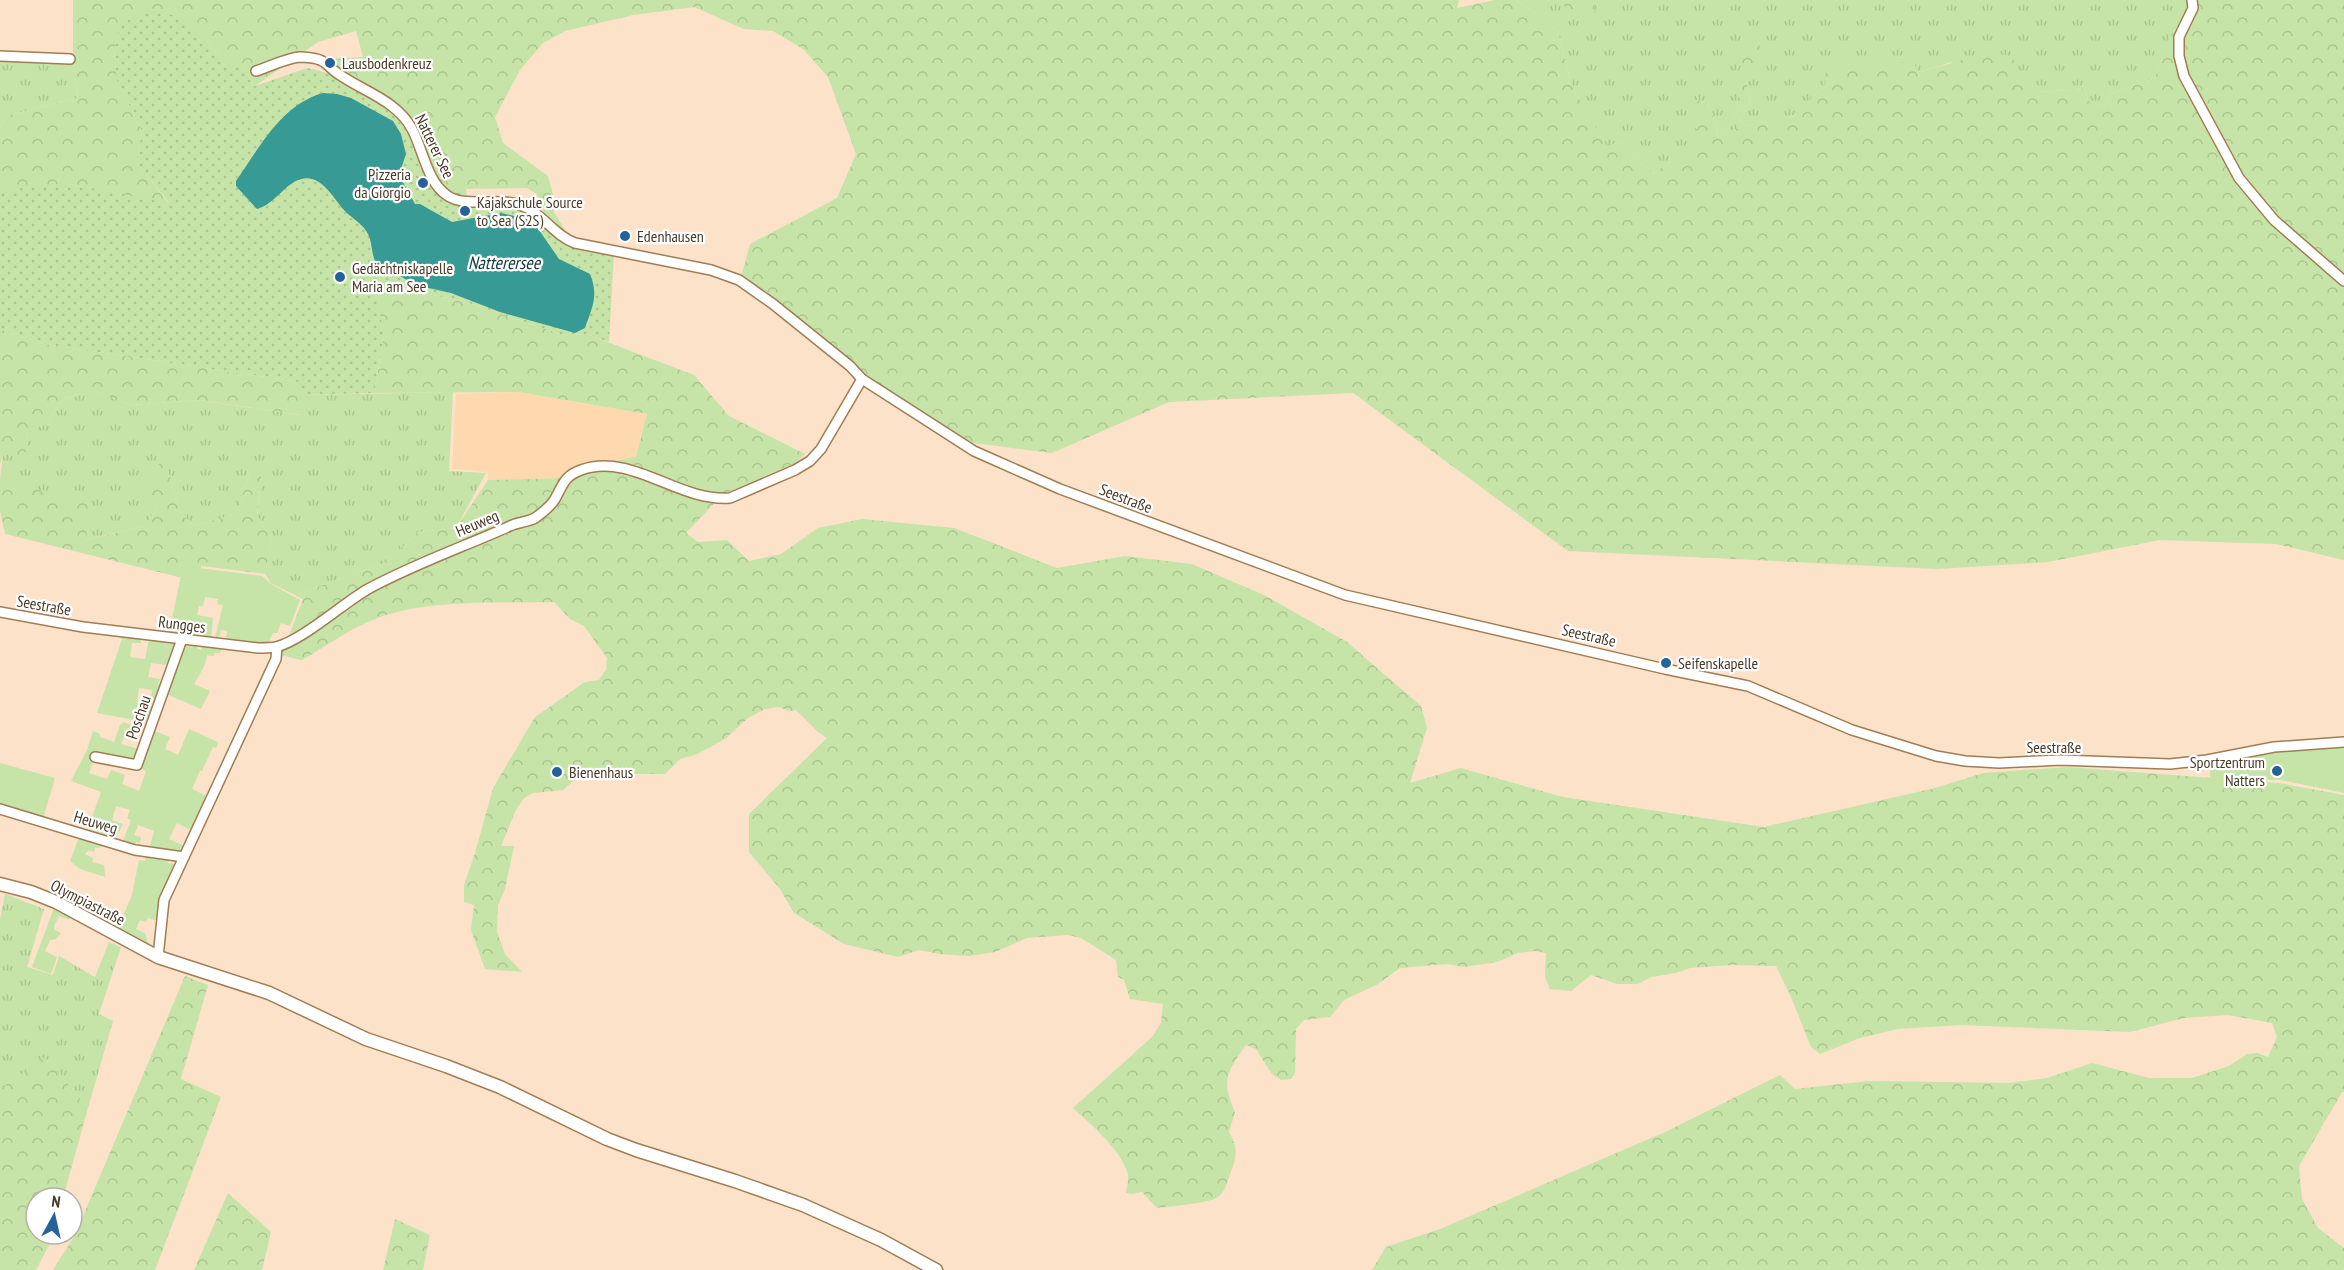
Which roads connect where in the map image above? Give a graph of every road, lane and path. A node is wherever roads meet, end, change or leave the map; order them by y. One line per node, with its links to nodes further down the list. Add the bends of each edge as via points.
1 (2192, 0): 5 (street, via 2193,8 2180,37 2184,76 2239,178 2274,220)
2 (0, 56): 3 (street)
3 (70, 59)
4 (256, 71): 6 (street, Natterer See, via 298,57 321,60 404,116 437,186 448,197 465,202 499,200 518,204 575,243 711,270 739,280 773,303)
5 (2344, 281)
6 (862, 379): 10 (street, Heuweg, via 820,449 795,470 719,499 626,468 583,469 564,480 555,500 534,519 423,561 367,590); 11 (street, Seestraße, via 974,451 1060,489 1344,595 1732,682 1852,730 1936,756 1999,763 2060,760 2170,764 2266,748)
7 (0, 612): 8 (street, Seestraße)
8 (83, 627): 9 (street, Rungges)
9 (182, 639): 10 (street, Rungges); 12 (street, Poschau, via 137,765)
10 (277, 647): 14 (street, via 276,658)
11 (2344, 742)
12 (95, 757)
13 (0, 809): 14 (street, Heuweg, via 135,850)
14 (184, 857): 16 (street, via 164,900)
15 (0, 884): 16 (main road, Olympiastraße, via 56,902)
16 (158, 957): 17 (main road, Olympiastraße, via 285,999 366,1039 483,1080 636,1150 803,1205)
17 (936, 1270)

